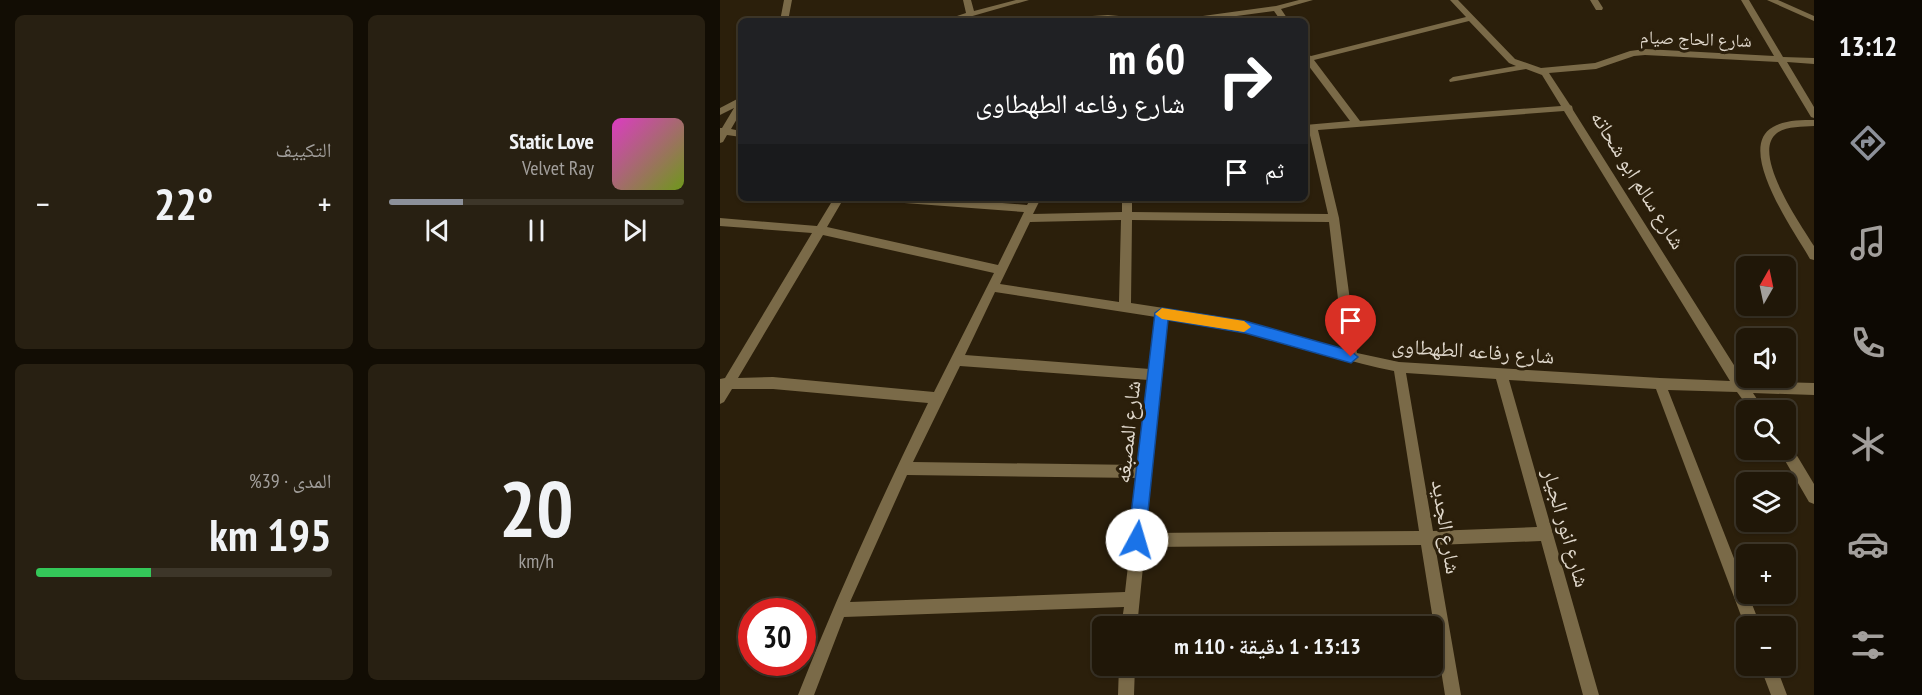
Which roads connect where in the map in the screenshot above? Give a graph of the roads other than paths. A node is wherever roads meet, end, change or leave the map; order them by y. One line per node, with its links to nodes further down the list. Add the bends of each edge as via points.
1 (788, 0): 13 (street)
2 (967, 0): 11 (street)
3 (1025, 0): 11 (street)
4 (1309, 0): 9 (street)
5 (1454, 0): 18 (street)
6 (1594, 0): 10 (street)
7 (1745, 0): 22 (street)
8 (1771, 0): 19 (street)
9 (1276, 8): 12 (street); 17 (street)
10 (1599, 8)
11 (970, 13): 14 (street)
12 (1240, 13): 15 (street); 16 (street)
13 (785, 18)
14 (955, 18)
15 (1203, 18)
16 (1244, 18)
17 (1282, 18)
18 (1471, 18): 20 (street); 24 (street, via 1512,61)
19 (1814, 19)
20 (1308, 56)
21 (1308, 57): 33 (street)
22 (1779, 60): 23 (street, شارع الحاج صيام); 25 (street, شارع الحاج صيام, via 1645,52 1596,66); 31 (street)
23 (1814, 61)
24 (1523, 67): 25 (street); 26 (street)
25 (1542, 71): 29 (street, شارع سالم ابو شحاته)
26 (1454, 80)
27 (738, 103): 30 (street)
28 (738, 107): 35 (street)
29 (1569, 108): 33 (street); 55 (street, شارع سالم ابو شحاته)
30 (720, 112)
31 (1814, 115)
32 (1814, 123): 45 (street, via 1778,127 1764,142 1761,153 1769,176)
33 (1357, 124): 34 (street)
34 (1309, 128): 42 (street)
35 (722, 134): 36 (street)
36 (738, 134)
37 (836, 201): 44 (street)
38 (929, 201): 40 (street)
39 (1126, 201): 41 (street)
40 (1031, 209): 41 (street); 46 (street)
41 (1125, 216): 42 (street); 48 (street)
42 (1334, 218): 50 (street)
43 (720, 222): 44 (street)
44 (820, 230): 46 (street); 56 (street)
45 (1814, 256)
46 (1001, 270): 47 (street)
47 (992, 288): 48 (street, شارع رفاعه الطهطاوى); 51 (street)
48 (1125, 307): 49 (street, شارع رفاعه الطهطاوى)
49 (1162, 313): 50 (street, شارع رفاعه الطهطاوى, via 1245,327); 54 (street, شارع المصبغه)
50 (1351, 357): 52 (street, شارع رفاعه الطهطاوى)
51 (955, 360): 54 (street); 62 (street)
52 (1399, 367): 53 (street, شارع رفاعه الطهطاوى); 68 (street, شارع الجديد)
53 (1501, 373): 57 (street, شارع رفاعه الطهطاوى); 67 (street, شارع انور الجيار)
54 (1155, 375): 65 (street, شارع المصبغه)
55 (1736, 379)
56 (724, 384): 61 (street); 62 (street, via 774,383)
57 (1660, 384): 58 (street, شارع رفاعه الطهطاوى); 73 (street)
58 (1736, 387)
59 (1778, 388): 60 (street, شارع رفاعه الطهطاوى)
60 (1814, 389)
61 (720, 398)
62 (936, 398): 64 (street)
63 (1792, 460): 66 (street)
64 (903, 468): 65 (street); 71 (street)
65 (1144, 472): 69 (street, شارع المصبغه)
66 (1814, 497)
67 (1547, 534): 68 (street); 79 (street, شارع انور الجيار)
68 (1427, 538): 69 (street); 78 (street, شارع الجديد)
69 (1137, 540): 70 (street, شارع المصبغه)
70 (1130, 599): 71 (street); 72 (street, شارع المصبغه)
71 (839, 610): 76 (street)
72 (1129, 616)
73 (1749, 616)
74 (1127, 676): 77 (street)
75 (1772, 676): 80 (street)
76 (806, 695)
77 (1126, 695)
78 (1453, 695)
79 (1591, 695)
80 (1779, 695)

